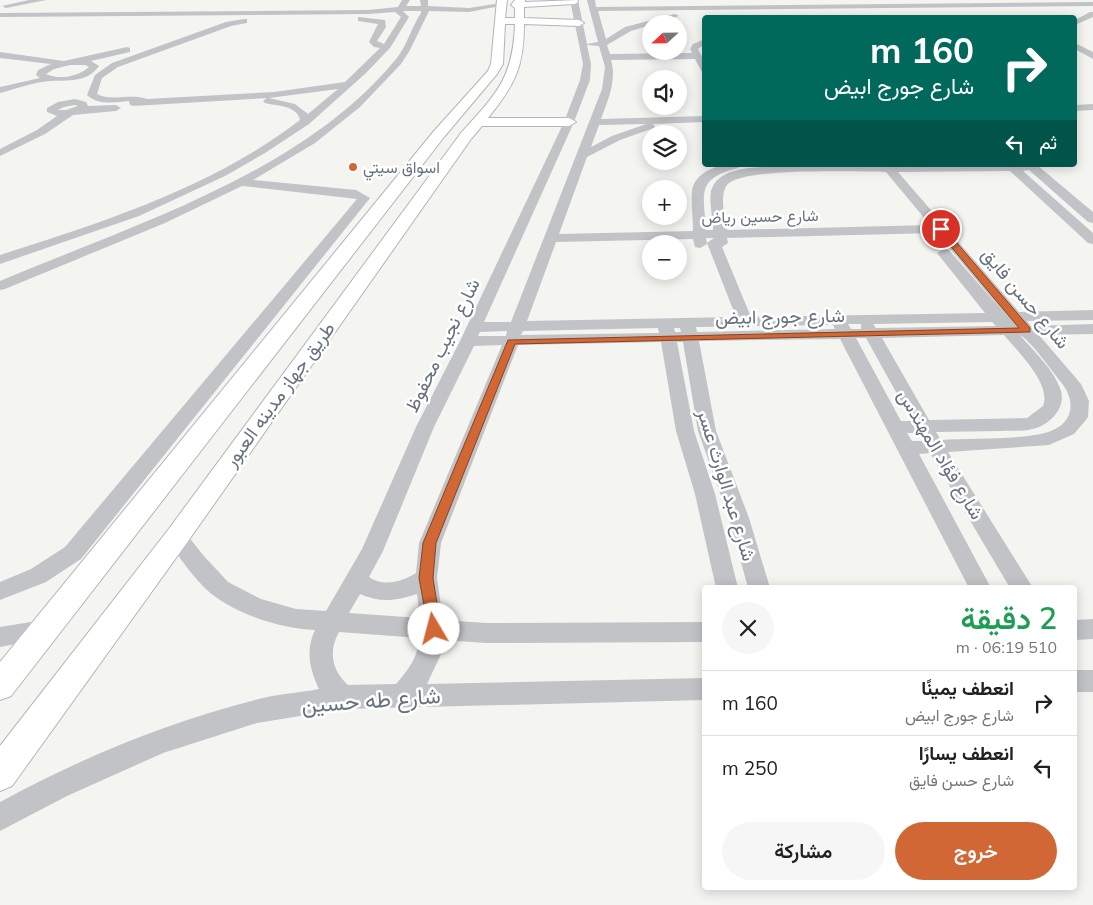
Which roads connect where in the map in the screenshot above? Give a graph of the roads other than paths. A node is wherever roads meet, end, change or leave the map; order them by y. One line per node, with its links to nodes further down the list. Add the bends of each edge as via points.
1 (22, 0): 13 (street)
2 (42, 0): 13 (street)
3 (406, 0): 24 (street)
4 (902, 0): 14 (street)
5 (924, 0): 18 (street)
6 (1075, 0): 11 (street)
7 (574, 1): 21 (main road); 37 (street, شارع نجيب محفوظ)
8 (705, 1): 16 (street); 17 (street)
9 (93, 3): 28 (street)
10 (424, 4): 21 (street, via 463,10); 24 (street); 34 (street, via 425,13)
11 (1084, 4): 12 (street); 20 (street)
12 (1093, 4)
13 (0, 6)
14 (908, 6): 17 (street); 18 (street)
15 (593, 8): 16 (street); 25 (street); 47 (street)
16 (697, 8): 17 (street)
17 (717, 8)
18 (937, 8): 20 (street); 20 (street, via 1005,5); 26 (street); 30 (street)
19 (1093, 9): 20 (street)
20 (1022, 10)
21 (505, 11): 34 (street); 37 (main road); 71 (main road, طريق جهاز مدينه العبور, via 513,73); 72 (main road, طريق جهاز مدينه العبور, via 493,72)
22 (342, 12): 23 (street); 23 (street, via 336,3); 24 (street)
23 (317, 13): 32 (street)
24 (403, 13): 32 (street); 34 (street); 38 (street)
25 (686, 14): 29 (street); 47 (street, via 628,29)
26 (958, 14)
27 (1093, 14): 35 (street)
28 (95, 15): 31 (street); 33 (street)
29 (770, 15): 30 (street, via 850,12)
30 (859, 15)
31 (210, 16): 32 (street); 33 (street); 36 (street)
32 (234, 16): 54 (street)
33 (0, 17)
34 (421, 17): 40 (street)
35 (1077, 22)
36 (200, 23)
37 (579, 23): 43 (street, شارع نجيب محفوظ)
38 (398, 28): 40 (street); 44 (street)
39 (187, 29): 52 (street, via 118,53)
40 (416, 29): 75 (street, via 404,54 385,76)
41 (1077, 38): 46 (street)
42 (702, 43): 50 (street, via 694,49)
43 (583, 44): 47 (street); 70 (street, شارع نجيب محفوظ, via 587,64 585,80)
44 (386, 47): 58 (street); 63 (street, via 373,42 383,24 373,20 235,22 115,65 98,77 92,95 98,99 131,98)
45 (1077, 47): 49 (street)
46 (1093, 47)
47 (604, 50): 50 (street); 64 (street, via 609,78)
48 (0, 55): 53 (street)
49 (1093, 56)
50 (700, 58)
51 (0, 60): 55 (street)
52 (74, 62): 53 (street); 54 (street)
53 (62, 64): 55 (street)
54 (95, 66): 56 (street)
55 (43, 70): 57 (street, via 42,76); 59 (street)
56 (77, 76): 57 (street); 62 (street)
57 (57, 78): 60 (street); 61 (street)
58 (348, 84): 63 (street, via 274,95); 69 (street)
59 (0, 85)
60 (0, 90)
61 (57, 101): 62 (street); 73 (street, via 26,130)
62 (74, 102): 63 (street); 69 (street, via 265,101 296,108 302,112); 76 (street, via 41,132)
63 (146, 102)
64 (606, 111): 66 (street); 66 (street); 68 (street); 77 (street)
65 (702, 112): 66 (street)
66 (637, 114)
67 (702, 119): 68 (street)
68 (671, 120): 77 (street, via 616,138)
69 (305, 122): 74 (street)
70 (569, 122): 71 (main road); 105 (street, شارع نجيب محفوظ)
71 (472, 129): 72 (main road); 108 (main road, طريق جهاز مدينه العبور)
72 (439, 134): 107 (main road, طريق جهاز مدينه العبور)
73 (0, 144)
74 (268, 147): 75 (street); 78 (street)
75 (296, 152): 79 (street)
76 (0, 153)
77 (583, 154): 90 (street)
78 (248, 160): 79 (street); 93 (street, via 189,190 122,218)
79 (276, 164): 84 (street)
80 (731, 167): 89 (street, via 715,172 698,189)
81 (880, 167): 88 (street, شارع حسن فايق); 89 (street, via 762,170 735,174 719,185)
82 (1012, 167): 86 (street)
83 (1033, 167): 85 (street)
84 (244, 182): 94 (street, via 152,224); 120 (street, via 356,194 363,200 73,553 29,582)
85 (1093, 219): 86 (street)
86 (1071, 220): 87 (street)
87 (1090, 234)
88 (937, 235): 89 (street, شارع حسين رياض); 96 (street, شارع حسن فايق); 98 (street, شارع حسن فايق)
89 (711, 240): 90 (street, شارع حسين رياض); 91 (street, شارع حسين رياض); 97 (street)
90 (549, 243): 92 (street); 106 (street)
91 (687, 243)
92 (642, 245)
93 (0, 260)
94 (0, 286)
95 (1093, 315): 98 (street, شارع جورج ابيض)
96 (997, 317): 98 (street, شارع حسن فايق); 100 (street, شارع جورج ابيض)
97 (745, 322): 99 (street, شارع جورج ابيض); 102 (street, شارع جورج ابيض)
98 (1012, 324): 100 (street, شارع جورج ابيض); 103 (street, شارع حسن فايق); 109 (street, شارع حسن فايق, via 1053,388 1054,403 1046,415 1030,424)
99 (842, 327): 100 (street, شارع جورج ابيض); 102 (street, شارع جورج ابيض); 110 (street, شارع فؤاد المهندس)
100 (868, 327): 109 (street, شارع فؤاد المهندس)
101 (1093, 329): 103 (street)
102 (688, 330): 104 (street, شارع جورج ابيض); 117 (street, شارع عبد الوارث عسر, via 707,431 739,518)
103 (1026, 330): 111 (street, شارع حسن فايق, via 1072,384 1080,401 1079,417 1068,430 1049,439)
104 (667, 331): 106 (street, شارع جورج ابيض); 116 (street, شارع عبد الوارث عسر, via 685,431 705,494)
105 (471, 334): 106 (street, شارع جورج ابيض); 115 (street, شارع نجيب محفوظ)
106 (514, 334): 114 (street, via 430,543)
107 (256, 363): 108 (main road); 124 (main road, طريق جهاز مدينه العبور)
108 (299, 368): 113 (main road, طريق جهاز مدينه العبور)
109 (924, 426): 110 (street, شارع حسن فايق); 111 (street, شارع فؤاد المهندس)
110 (894, 427): 112 (street, شارع فؤاد المهندس)
111 (935, 446): 112 (street, شارع حسن فايق); 119 (street, شارع فؤاد المهندس)
112 (906, 448): 118 (street, شارع فؤاد المهندس)
113 (177, 537): 121 (street, via 220,588 254,607 296,619); 132 (main road, طريق جهاز مدينه العبور)
114 (426, 578): 115 (street, via 409,589 389,592 370,589); 122 (street)
115 (356, 580): 121 (street, شارع نجيب محفوظ)
116 (726, 585)
117 (758, 585)
118 (978, 585)
119 (1020, 585)
120 (0, 591)
121 (331, 622): 122 (street); 131 (street, شارع نجيب محفوظ, via 320,654 322,671 330,685)
122 (434, 629): 126 (street, via 486,633); 130 (street, via 430,652 420,674)
123 (1093, 629): 125 (street)
124 (43, 630): 127 (street); 128 (main road, طريق جهاز مدينه العبور)
125 (1077, 630)
126 (702, 632)
127 (0, 637)
128 (0, 686)
129 (702, 689): 130 (street, شارع طه حسين)
130 (403, 695): 131 (street, شارع طه حسين)
131 (343, 697): 133 (street, شارع طه حسين, via 257,711 160,741 57,786)
132 (0, 774)
133 (0, 817)

